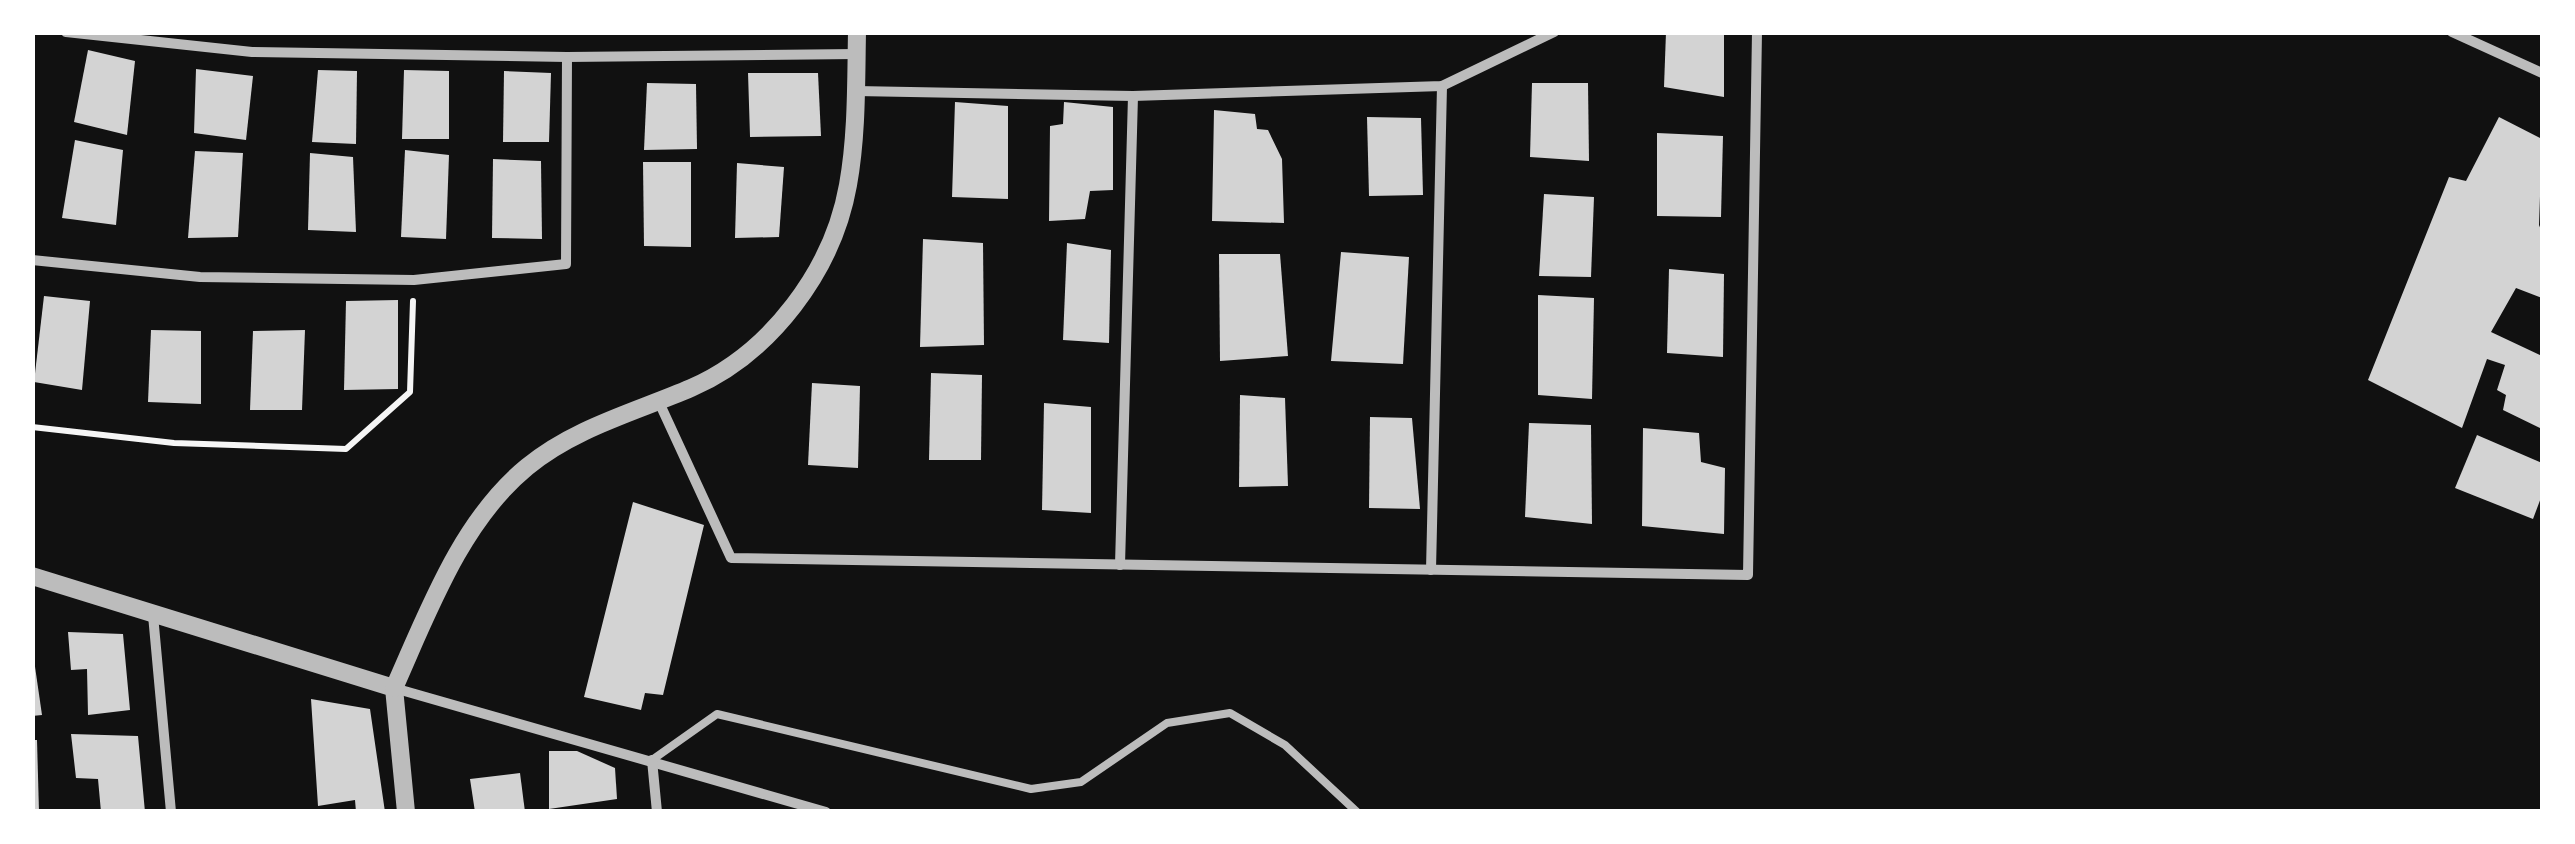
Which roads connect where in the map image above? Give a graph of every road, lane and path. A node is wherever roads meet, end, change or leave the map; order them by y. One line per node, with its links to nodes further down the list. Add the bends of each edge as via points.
1 (66, 32): 7 (street, via 252,52)
2 (857, 32): 6 (street)
3 (1554, 32): 9 (street)
4 (1757, 32): 17 (street, via 1748,575)
5 (2452, 32): 8 (street)
6 (856, 54): 7 (street); 10 (street)
7 (567, 58): 13 (street, via 566,264)
8 (2542, 73)
9 (1442, 86): 11 (street); 17 (street)
10 (856, 91): 11 (street); 14 (street, via 848,186 836,229 802,293 752,350)
11 (1133, 96): 16 (street)
12 (32, 260): 13 (street, via 200,276)
13 (414, 280): 15 (path, via 410,392 346,449 174,443)
14 (658, 400): 16 (street, via 731,558); 20 (street, via 555,447 498,494 453,566)
15 (32, 426)
16 (1120, 565): 17 (street)
17 (1432, 570)
18 (32, 576): 19 (street)
19 (153, 615): 20 (street); 22 (street)
20 (394, 688): 21 (street); 23 (street)
21 (652, 760): 24 (street); 25 (street); 26 (lane, via 717,714 1031,789 1081,782 1167,723 1230,713 1285,746)
22 (171, 812)
23 (406, 812)
24 (656, 812)
25 (826, 812)
26 (1357, 812)

